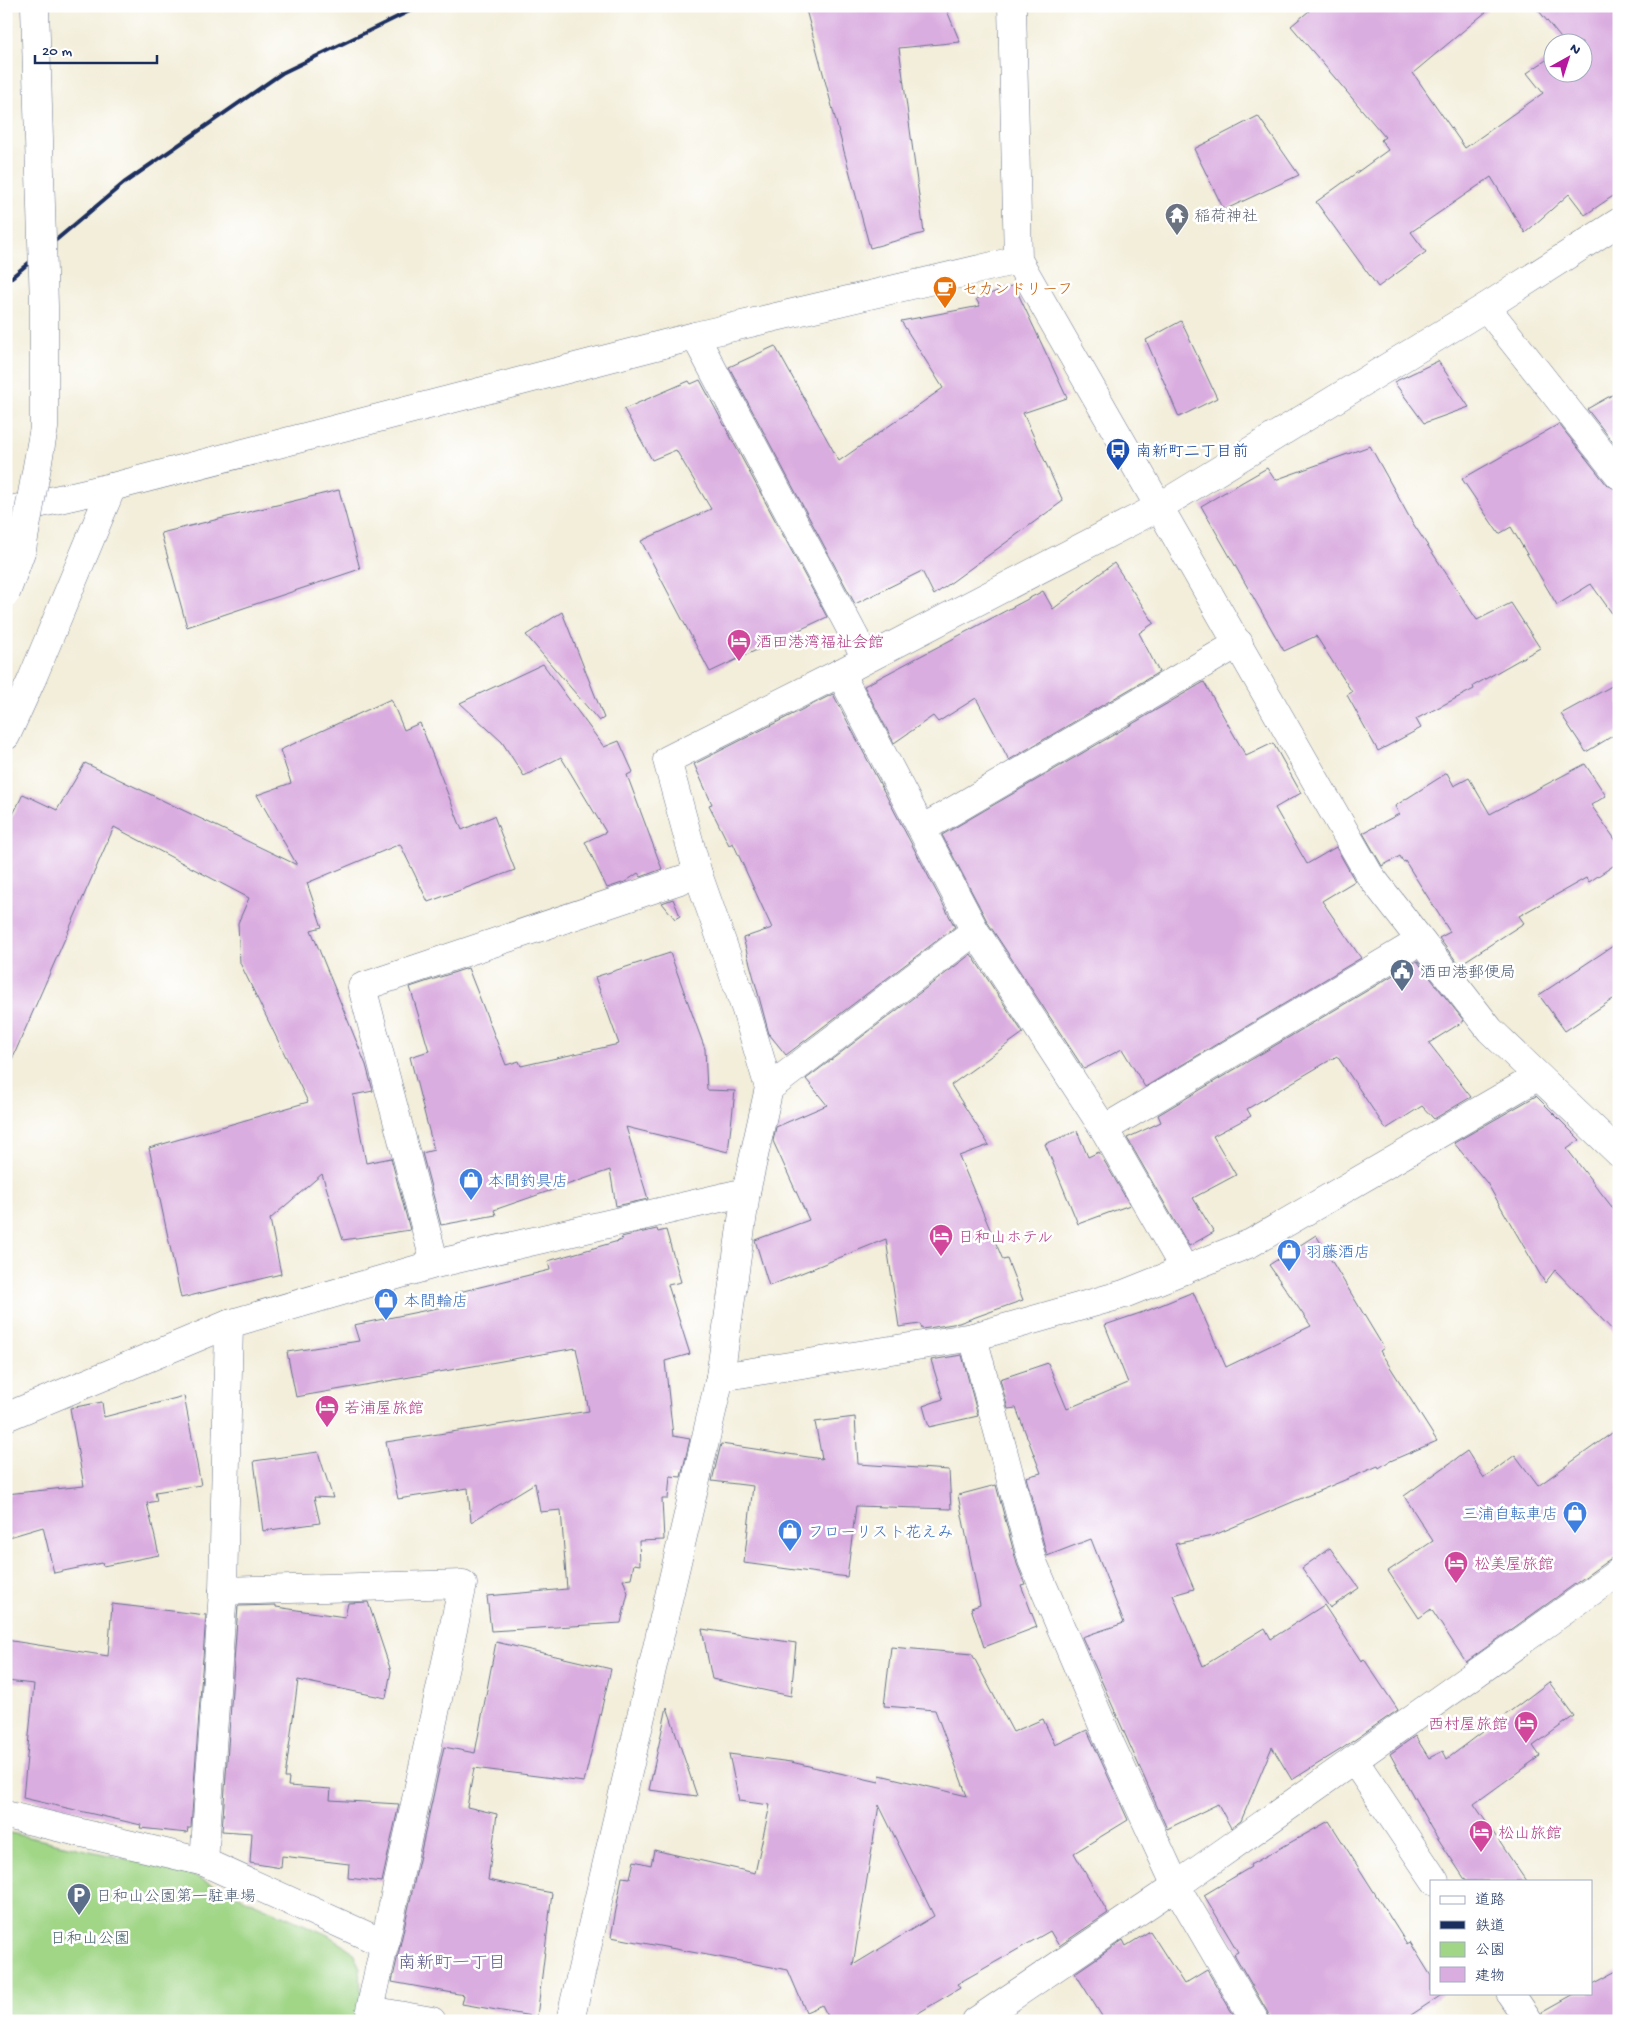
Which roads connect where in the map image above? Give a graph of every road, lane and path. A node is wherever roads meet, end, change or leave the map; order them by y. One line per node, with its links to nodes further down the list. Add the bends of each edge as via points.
1 (35, 6): 11 (street, bridge, via 44,306 44,428 22,549)
2 (1012, 6): 4 (street)
3 (1619, 222): 5 (street)
4 (1018, 260): 6 (street); 9 (street)
5 (1486, 307): 7 (street); 9 (street)
6 (694, 336): 8 (street); 13 (street)
7 (1619, 475)
8 (112, 486): 10 (street, via 11,510); 15 (street)
9 (1159, 507): 12 (street); 13 (street)
10 (6, 515)
11 (6, 593)
12 (1239, 643): 16 (street); 19 (street, via 1369,874)
13 (866, 658): 14 (street)
14 (840, 673): 16 (street); 17 (street, via 668,760)
15 (6, 736)
16 (922, 828): 18 (street)
17 (698, 874): 21 (street, via 746,1010); 25 (street, via 362,987)
18 (975, 932): 21 (street); 22 (street)
19 (1420, 941): 20 (street, via 1490,1030); 22 (street)
20 (1538, 1077): 23 (street); 26 (street, via 1250,1243)
21 (769, 1088): 24 (street)
22 (1104, 1129): 26 (street)
23 (1619, 1153)
24 (746, 1192): 25 (street); 29 (street)
25 (435, 1264): 27 (street)
26 (1185, 1270): 28 (street, via 1124,1294)
27 (229, 1324): 30 (street); 32 (street)
28 (973, 1337): 29 (street); 37 (street, via 1032,1560)
29 (720, 1377): 43 (street)
30 (6, 1417)
31 (1619, 1572): 33 (street)
32 (223, 1591): 35 (street); 38 (street, via 463,1584)
33 (1354, 1760): 36 (street); 37 (street)
34 (6, 1814): 35 (street)
35 (204, 1862): 38 (street)
36 (1434, 1880)
37 (1176, 1886): 44 (street); 45 (street)
38 (385, 1944): 42 (street, via 370,2010)
39 (1511, 1994): 46 (street)
40 (6, 2017): 41 (path)
41 (13, 2021)
42 (432, 2021)
43 (570, 2021)
44 (976, 2021)
45 (1255, 2021)
46 (1529, 2021)

